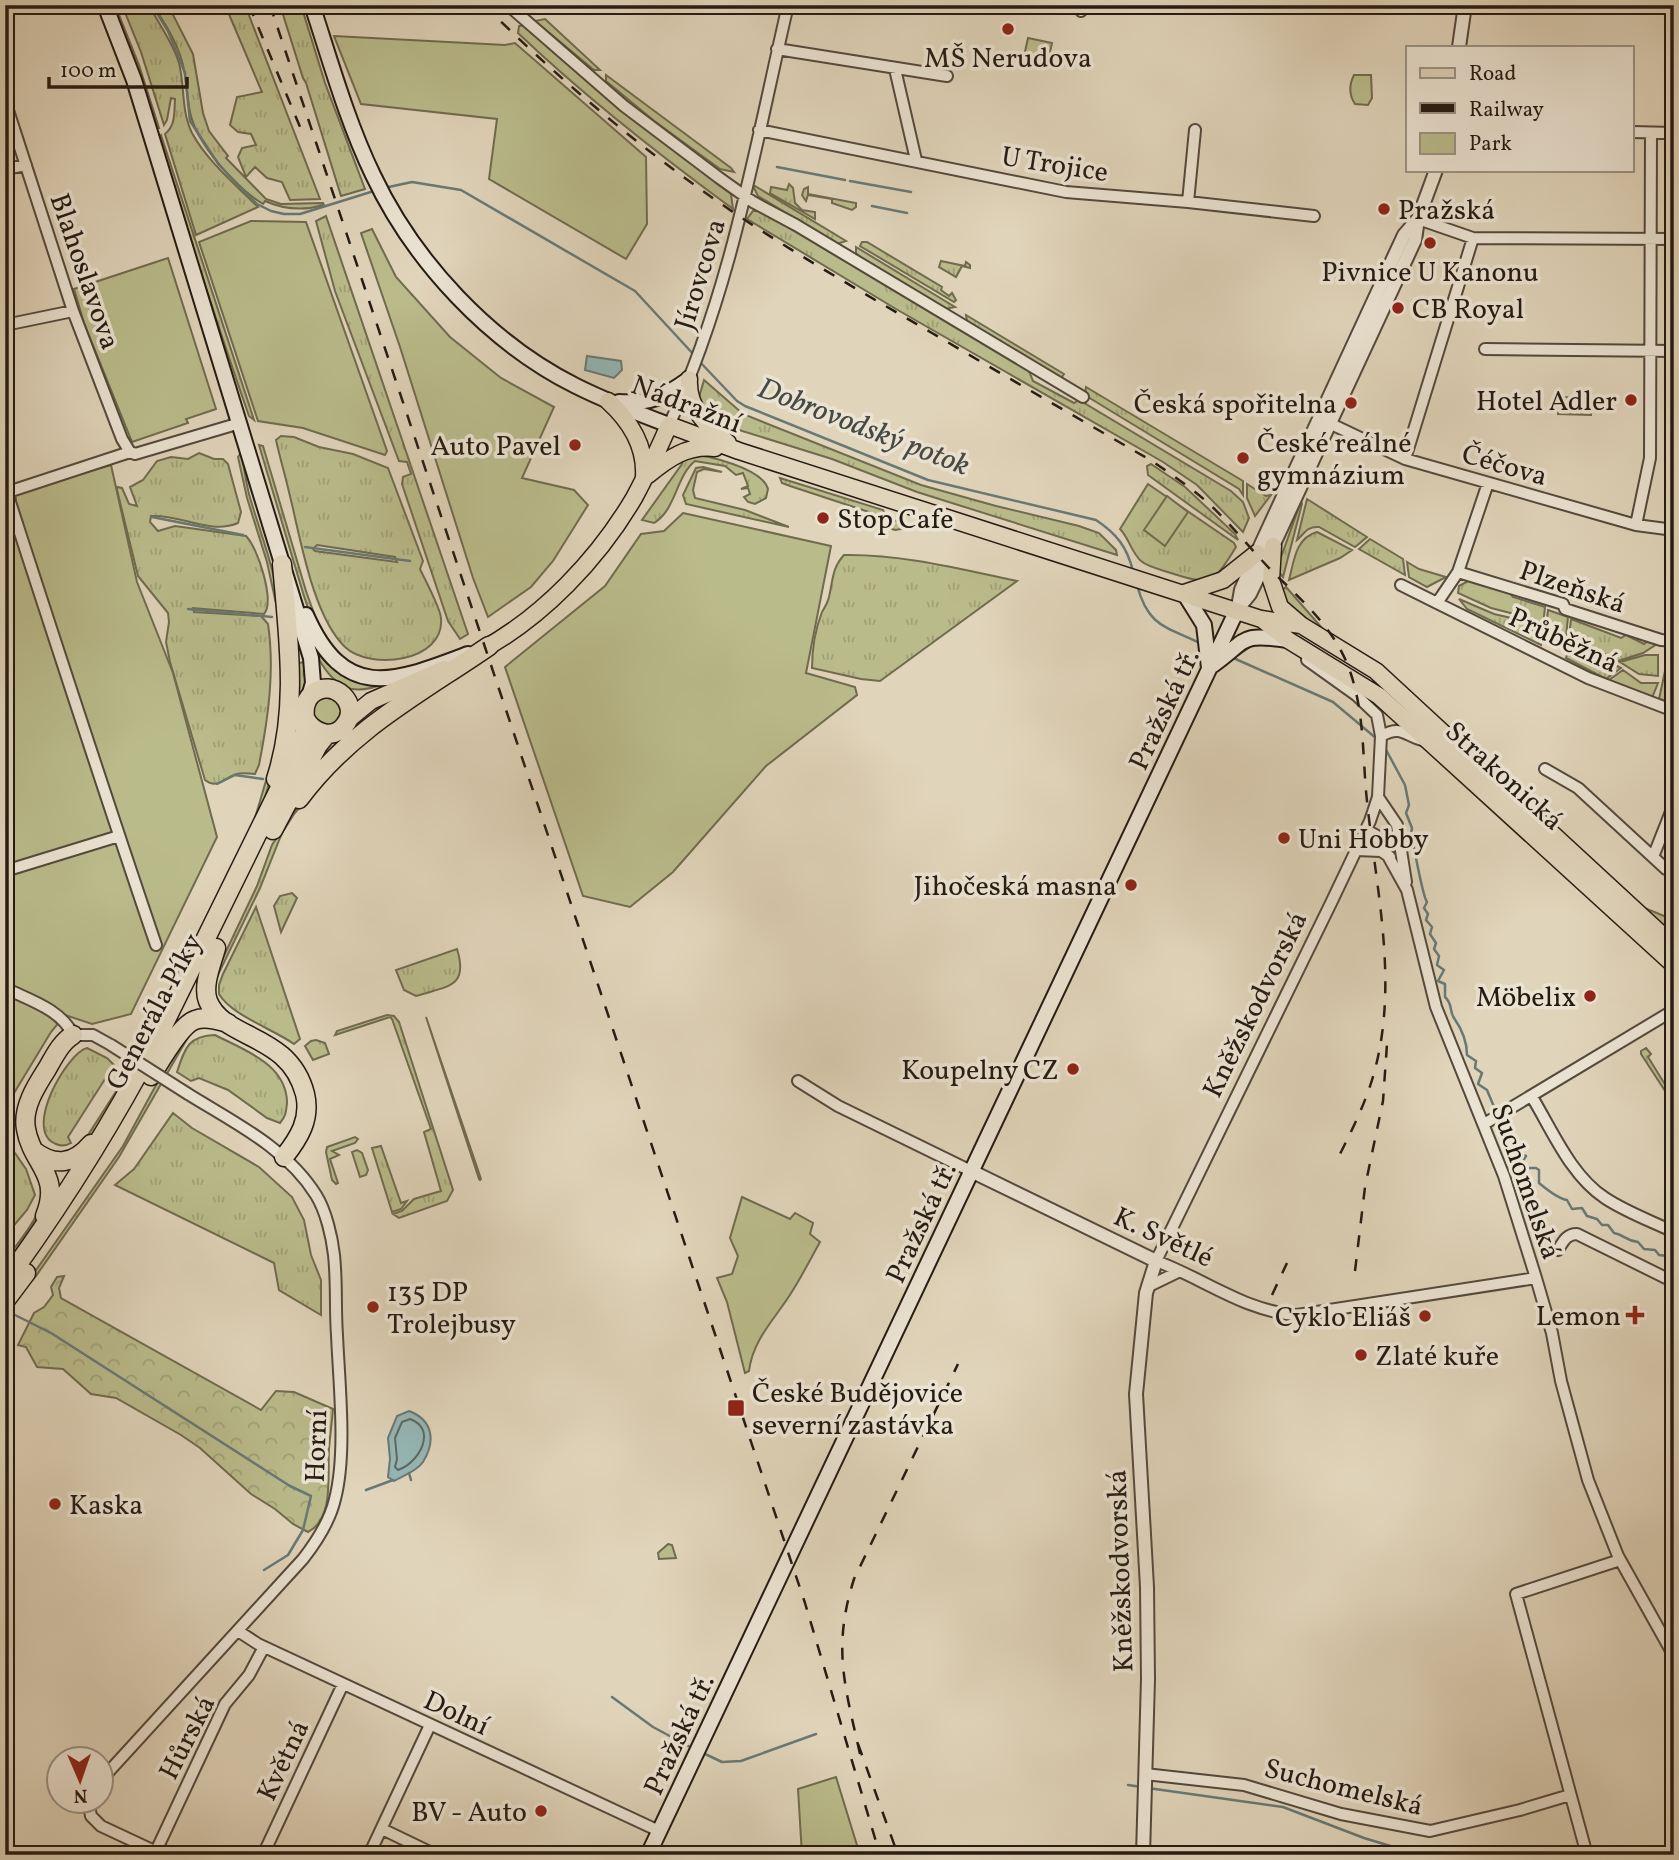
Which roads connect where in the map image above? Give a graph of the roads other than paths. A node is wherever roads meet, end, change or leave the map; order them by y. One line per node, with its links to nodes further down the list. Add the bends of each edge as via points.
1 (105, 5): 35 (main road, via 134,80)
2 (312, 5): 34 (main road, Nádražní, via 349,118 374,177 410,238 448,288 474,313 528,356)
3 (508, 5): 20 (street, via 624,106)
4 (788, 5): 7 (street, Jírovcova)
5 (1465, 5): 6 (street)
6 (1459, 46)
7 (777, 49): 8 (street); 11 (street, Jírovcova)
8 (895, 69): 9 (street); 16 (street)
9 (947, 76)
10 (5, 101): 17 (street, Blahoslavova)
11 (759, 130): 16 (street); 20 (street, Jírovcova)
12 (1195, 130): 21 (street)
13 (1634, 132): 14 (street)
14 (1651, 133): 15 (street); 25 (street)
15 (1674, 133)
16 (916, 160): 21 (street, U Trojice, via 1066,192)
17 (26, 165): 18 (street); 27 (street, Blahoslavova)
18 (5, 169)
19 (1435, 172): 23 (street, Pražská tř.)
20 (745, 195): 32 (street, Jírovcova, via 726,271); 33 (street)
21 (1188, 201): 22 (street, U Trojice)
22 (1314, 216)
23 (1418, 219): 24 (street); 36 (street, Pražská tř., via 1415,240); 47 (street, Pražská tř., via 1404,235)
24 (1473, 238): 25 (street); 40 (street)
25 (1651, 239): 26 (street); 30 (street)
26 (1674, 239)
27 (73, 311): 28 (street); 39 (street, Blahoslavova)
28 (5, 325)
29 (1485, 349): 30 (street)
30 (1651, 350): 31 (street); 44 (street, via 1650,457)
31 (1674, 351)
32 (689, 379): 34 (main road, via 652,401); 37 (street, Jírovcova); 38 (main road, via 698,414)
33 (1083, 397)
34 (608, 401): 37 (main road, Nádražní); 41 (main road, via 637,437)
35 (240, 423): 39 (street); 48 (main road)
36 (1329, 423): 40 (street, Čéčova); 46 (street, Pražská tř.)
37 (669, 425): 38 (main road, Nádražní); 41 (main road)
38 (739, 451): 41 (main road, via 687,449); 51 (main road, Nádražní)
39 (130, 452): 43 (street)
40 (1405, 459): 42 (street, Čéčova)
41 (644, 479): 58 (main road, via 600,547 547,603)
42 (1488, 483): 44 (street, Čéčova); 49 (street)
43 (7, 493): 75 (street)
44 (1636, 525): 45 (street, Čéčova)
45 (1674, 530)
46 (1273, 546): 53 (street, Pražská tř.); 55 (main road, via 1272,590 1280,607)
47 (1257, 554): 51 (main road, via 1223,580); 53 (street, Pražská tř.)
48 (282, 564): 58 (main road, via 314,635 336,663 358,676 380,679 409,674); 60 (main road); 76 (highway, via 291,662 289,718)
49 (1458, 572): 52 (street); 57 (street, Plzeňská, via 1661,640)
50 (1401, 585): 52 (street, Průběžná)
51 (1184, 593): 53 (main road, Nádražní); 61 (main road, via 1204,625)
52 (1437, 603): 65 (street, Průběžná, via 1588,678)
53 (1237, 610): 54 (main road); 59 (main road, Pražská tř.)
54 (1261, 619): 55 (main road); 56 (main road, Strakonická)
55 (1301, 625): 84 (main road, Strakonická, via 1376,671)
56 (1288, 640): 59 (main road, via 1256,636); 69 (street, Kněžskodvorská, via 1377,715); 70 (main road, Strakonická, via 1379,696)
57 (1674, 640)
58 (489, 646): 62 (main road); 76 (highway, via 353,739)
59 (1226, 647): 61 (main road, Pražská tř.)
60 (311, 657): 63 (main road); 64 (main road)
61 (1212, 662): 98 (main road, Pražská tř.)
62 (410, 683): 63 (main road, via 362,695); 67 (main road, via 371,701)
63 (338, 691): 64 (highway, via 320,689); 67 (highway, via 349,705)
64 (309, 697): 66 (highway)
65 (1674, 711)
66 (305, 718): 68 (highway, via 313,729); 76 (highway, Generála Píky, via 302,743)
67 (349, 719): 68 (highway, via 340,730)
68 (327, 734): 76 (highway, Generála Píky)
69 (1381, 736): 70 (street, via 1398,730); 72 (street, Kněžskodvorská)
70 (1428, 742): 86 (main road, Strakonická)
71 (1545, 769): 78 (street, via 1578,788)
72 (1378, 797): 74 (street, Kněžskodvorská); 82 (street, via 1397,825)
73 (1674, 804): 78 (street)
74 (1366, 830): 77 (street, Kněžskodvorská); 79 (street, Suchomelská, via 1377,836)
75 (119, 836): 80 (street); 83 (street)
76 (262, 840): 85 (highway, Generála Píky); 94 (highway, Generála Píky)
77 (1356, 850): 79 (street, via 1381,851); 102 (street, Kněžskodvorská)
78 (1653, 857): 81 (street)
79 (1391, 858): 82 (street, Suchomelská)
80 (5, 871)
81 (1674, 872)
82 (1407, 890): 95 (street, Suchomelská, via 1430,987)
83 (156, 945)
84 (1674, 946)
85 (216, 948): 89 (highway, via 206,993 211,1007); 91 (highway, Generála Píky)
86 (1674, 965)
87 (5, 988): 90 (street, via 54,1013)
88 (1674, 1010): 93 (street)
89 (229, 1023): 91 (highway, via 206,1019 185,1026); 97 (highway, via 288,1060 301,1082 305,1119 298,1139)
90 (73, 1035): 96 (highway, via 59,1048 31,1097 25,1124); 97 (street, Horní, bridge, via 93,1035 111,1045)
91 (151, 1076): 107 (highway, Generála Píky, via 83,1191)
92 (798, 1081): 98 (street, K. Světlé, via 838,1106)
93 (1532, 1097): 95 (street); 99 (street, via 1592,1188)
94 (118, 1112): 96 (highway, via 74,1159 55,1162); 100 (highway, Generála Píky)
95 (1488, 1122): 104 (street, Suchomelská)
96 (34, 1151): 100 (highway, via 51,1197)
97 (284, 1157): 109 (street, Horní, via 316,1196 334,1253 340,1392 338,1482 332,1511 313,1545)
98 (971, 1171): 102 (street, K. Světlé); 119 (main road, Pražská tř.)
99 (1674, 1232)
100 (34, 1241): 107 (highway, Generála Píky)
101 (1558, 1250): 105 (street, via 1566,1237 1577,1234)
102 (1156, 1261): 103 (street, K. Světlé); 106 (street, Kněžskodvorská)
103 (1180, 1271): 104 (street, K. Světlé, via 1251,1306 1297,1315); 106 (street)
104 (1536, 1278): 108 (street, Suchomelská, via 1588,1480)
105 (1674, 1282)
106 (1147, 1287): 115 (street, Kněžskodvorská, via 1136,1394 1147,1587)
107 (7, 1292)
108 (1620, 1560): 111 (street, Suchomelská); 116 (street, via 1516,1594)
109 (238, 1632): 110 (street, Dolní); 114 (street, Horní)
110 (264, 1647): 112 (street, Dolní); 120 (street, Hůrská, via 225,1704)
111 (1674, 1656)
112 (343, 1684): 113 (street, Dolní); 121 (street, Květná)
113 (430, 1724): 118 (street); 119 (street, Dolní)
114 (116, 1764)
115 (1145, 1784): 116 (street, Suchomelská, via 1244,1785 1341,1814 1430,1831); 125 (street, Kněžskodvorská)
116 (1570, 1796): 126 (street)
117 (91, 1814): 120 (street, via 101,1826)
118 (382, 1829): 122 (street); 123 (street)
119 (659, 1831): 124 (main road, Pražská tř.)
120 (160, 1853)
121 (263, 1855)
122 (369, 1855)
123 (436, 1855)
124 (648, 1855)
125 (1143, 1855)
126 (1587, 1855)

